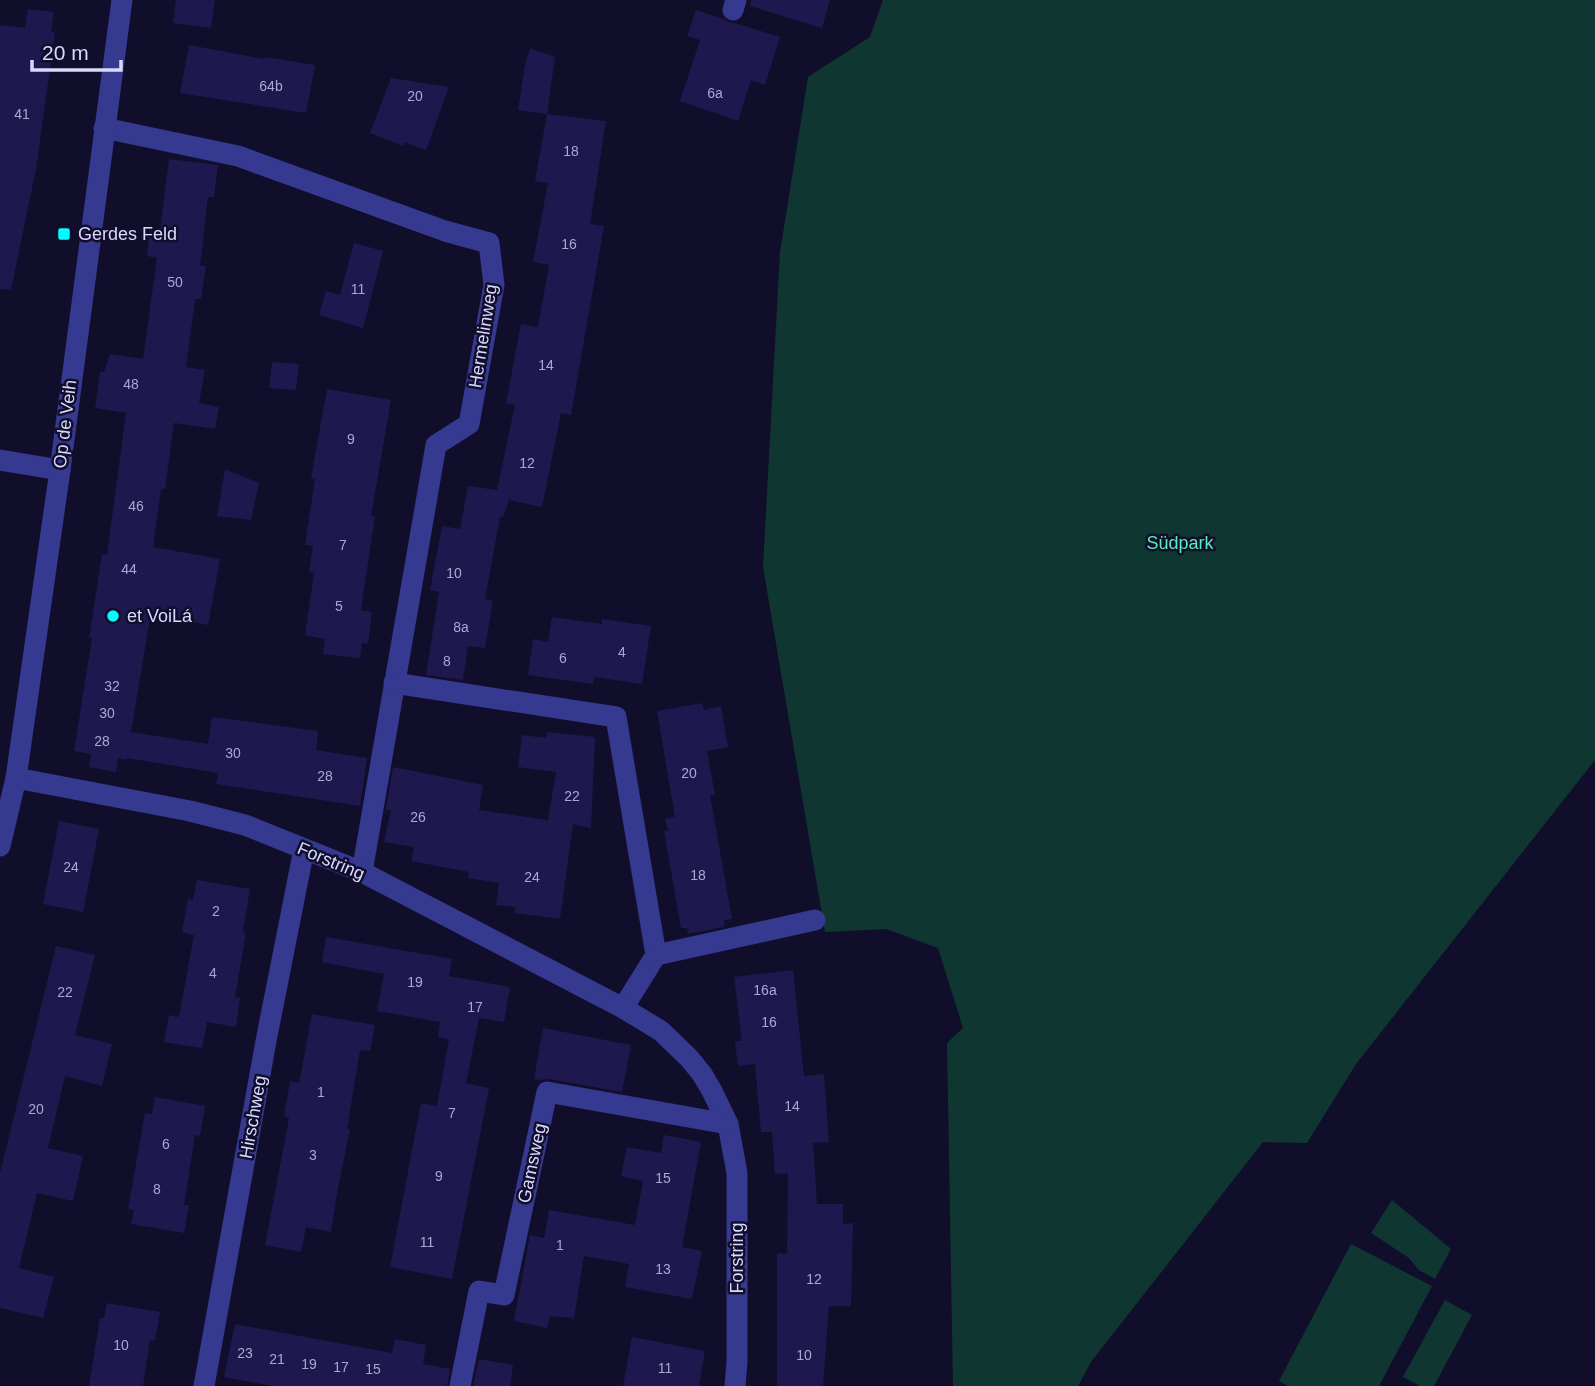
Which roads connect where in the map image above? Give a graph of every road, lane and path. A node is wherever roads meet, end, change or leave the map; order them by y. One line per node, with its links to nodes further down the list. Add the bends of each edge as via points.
1 (122, 0): 2 (street, Op de Veih)
2 (104, 128): 4 (street, Op de Veih); 5 (street, Hermelinweg, via 238,156 489,243 494,285 469,424 436,445)
3 (0, 460): 4 (street)
4 (60, 470): 6 (street, Op de Veih)
5 (394, 683): 9 (street, Hermelinweg); 11 (street, via 616,717)
6 (16, 778): 7 (street, Op de Veih); 8 (street, Forstring, via 190,811 245,825)
7 (0, 846)
8 (304, 849): 9 (street, Forstring); 14 (street, Hirschweg)
9 (362, 872): 12 (street, Forstring)
10 (815, 920): 11 (street)
11 (656, 955): 12 (street)
12 (623, 1008): 13 (street, Forstring, via 661,1031 690,1058)
13 (728, 1124): 15 (street, Gamsweg, via 547,1092 504,1295 479,1291); 16 (street, Forstring, via 737,1173)
14 (204, 1386)
15 (460, 1386)
16 (735, 1386)

